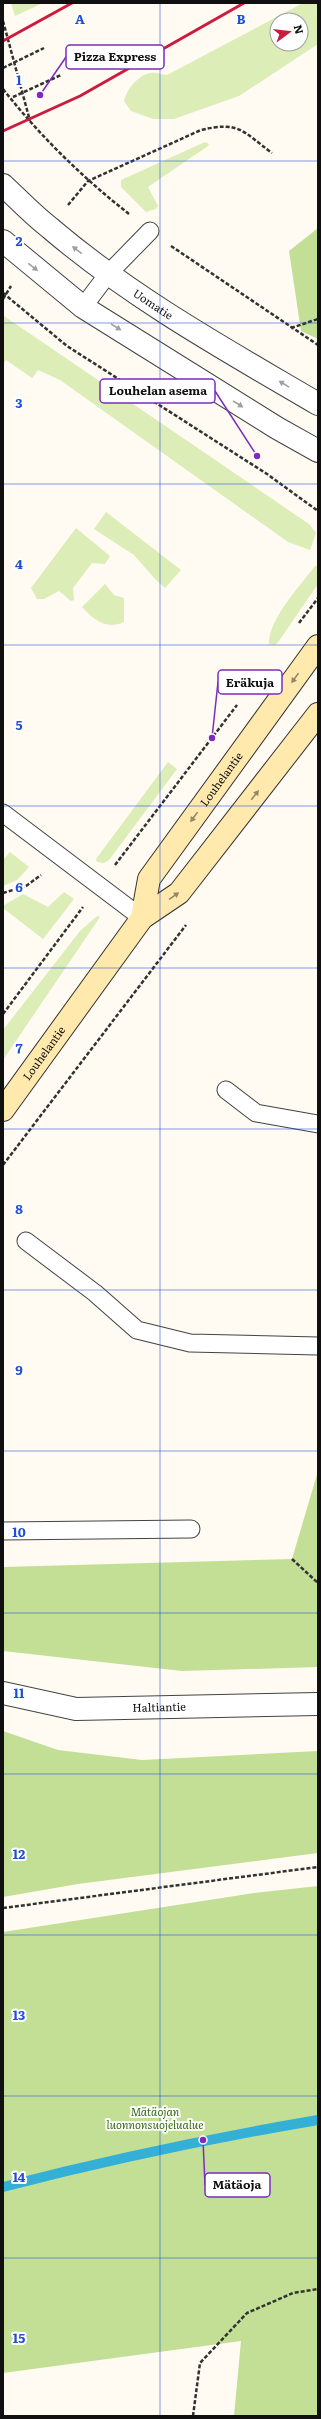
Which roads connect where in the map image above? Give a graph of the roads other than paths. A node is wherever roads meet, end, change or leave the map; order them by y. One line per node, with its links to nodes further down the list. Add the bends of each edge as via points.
1 (3, 185): 4 (street, Uomatie, one-way to 1, via 49,228)
2 (150, 231): 4 (lane)
3 (3, 242): 5 (street, one-way to 5)
4 (108, 274): 5 (lane); 6 (street, Uomatie, one-way to 4, via 182,324)
5 (83, 307): 7 (street, one-way to 7)
6 (318, 404)
7 (318, 451)
8 (318, 646): 11 (main road, Louhelantie, one-way to 11, via 148,879)
9 (318, 714): 11 (main road, Louhelantie, one-way to 9, via 179,893)
10 (3, 813): 11 (lane)
11 (142, 918): 13 (main road, Louhelantie)
12 (226, 1090): 14 (lane, via 256,1113)
13 (3, 1110)
14 (318, 1124)
15 (26, 1241): 16 (lane, via 95,1293 137,1330 190,1343)
16 (318, 1346)
17 (191, 1529): 18 (lane)
18 (3, 1531)
19 (3, 1693): 20 (street, Haltiantie, via 76,1709)
20 (318, 1704)

